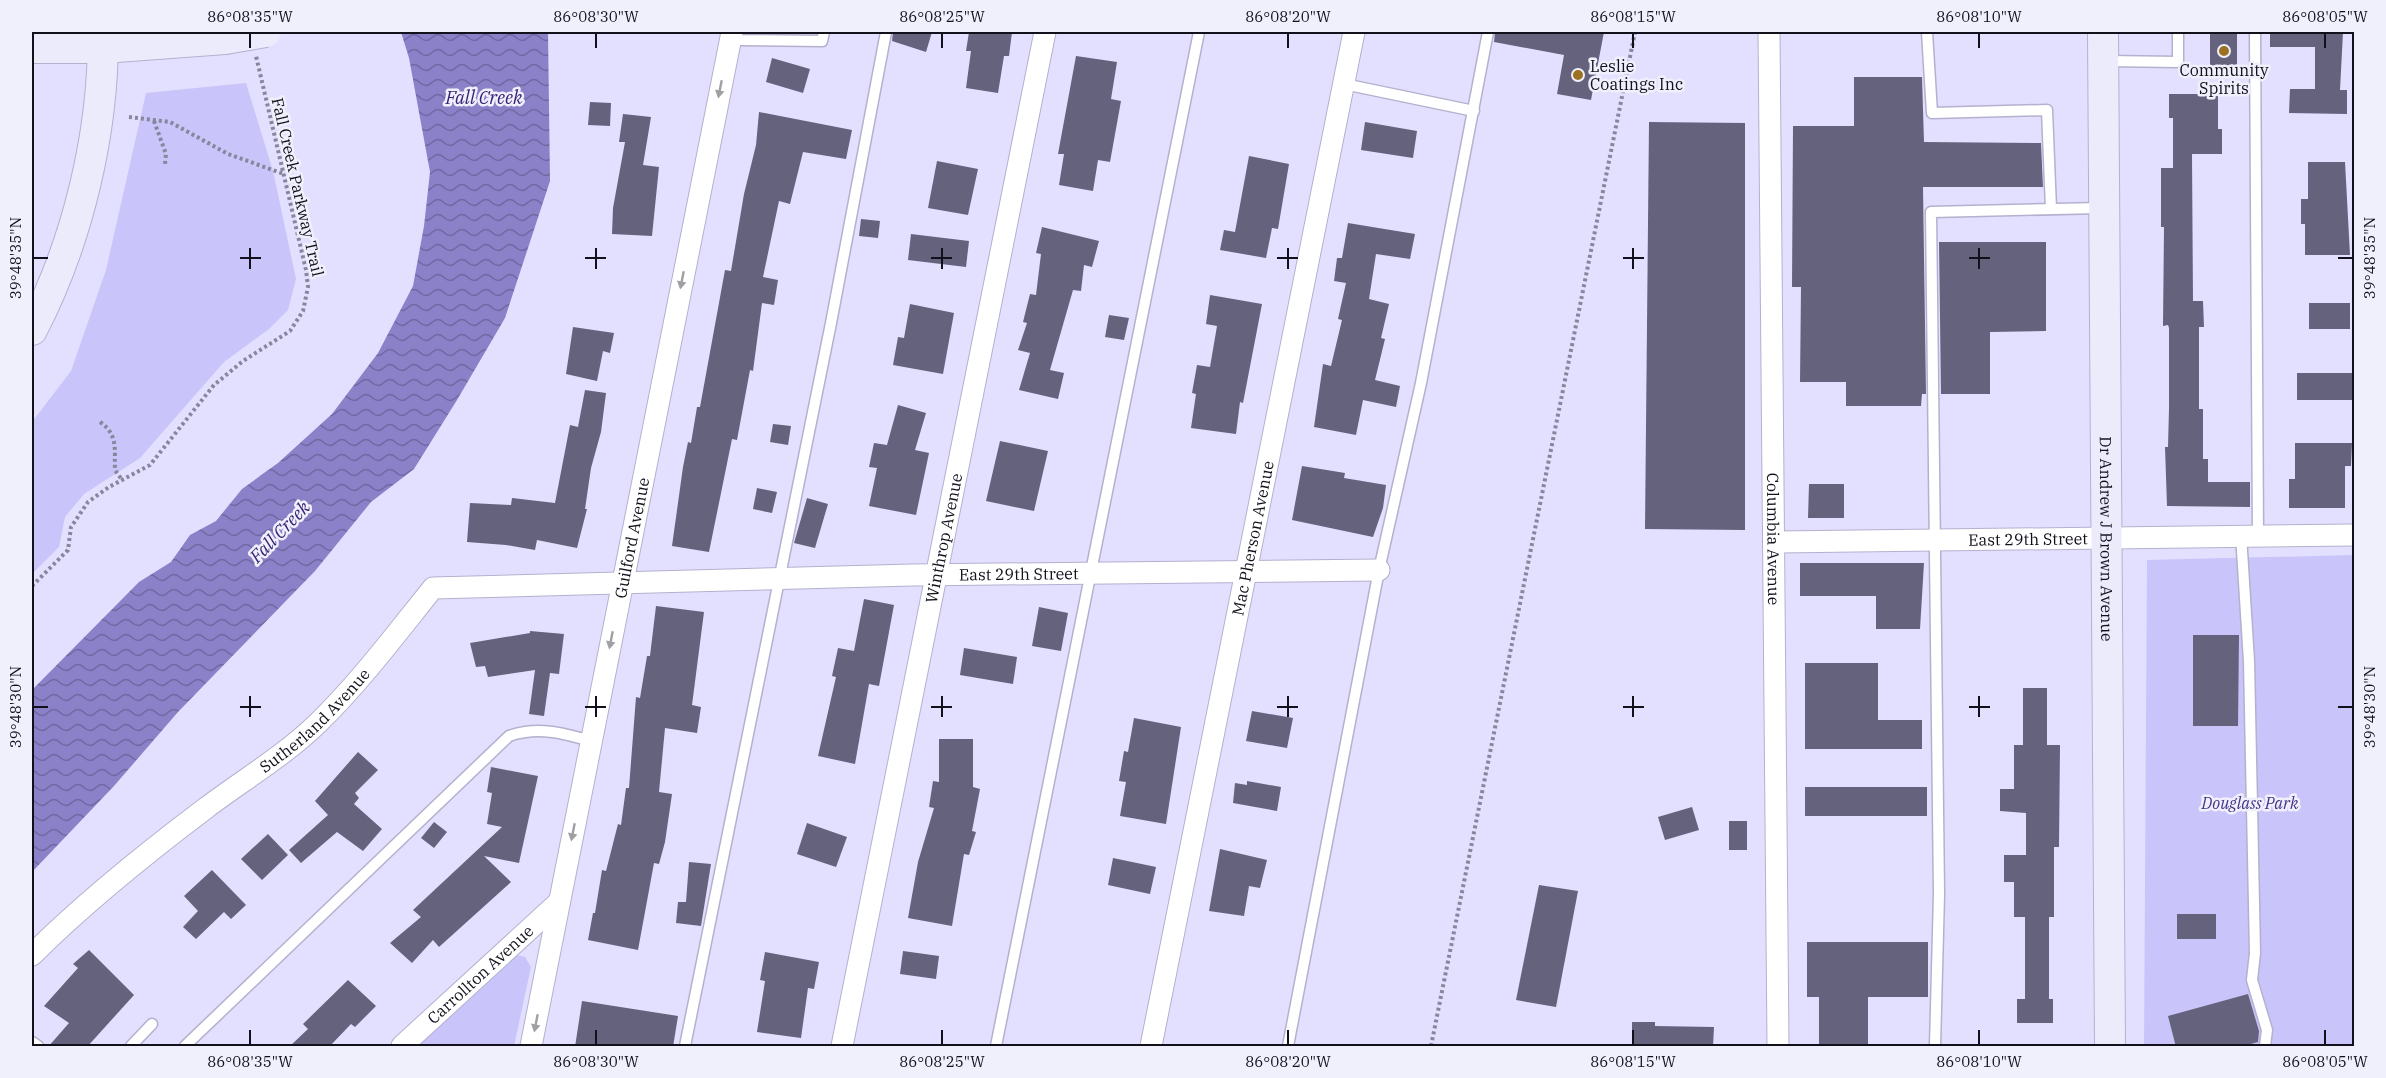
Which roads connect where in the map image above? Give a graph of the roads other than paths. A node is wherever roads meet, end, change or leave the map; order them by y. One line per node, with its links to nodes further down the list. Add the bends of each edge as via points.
1 (824, 32): 11 (lane, via 822,42 740,40)
2 (886, 32): 30 (lane)
3 (1045, 32): 29 (street, Winthrop Avenue)
4 (1199, 32): 28 (lane)
5 (1354, 32): 16 (street, Mac Pherson Avenue)
6 (1488, 32): 17 (lane)
7 (1769, 32): 25 (street, Columbia Avenue)
8 (1928, 32): 19 (lane, via 1932,113 2047,110)
9 (2178, 32): 14 (lane, via 2178,62)
10 (2255, 32): 23 (lane)
11 (731, 34): 31 (street, Guilford Avenue, one-way to 31)
12 (103, 40): 13 (main road, bridge, via 225,39); 15 (main road); 20 (main road, via 95,125 81,200)
13 (261, 43)
14 (2103, 46): 18 (main road, Dr Andrew J Brown Avenue)
15 (32, 48)
16 (1344, 84): 17 (lane); 27 (street, Mac Pherson Avenue)
17 (1474, 111): 26 (lane)
18 (2104, 208): 19 (lane); 22 (main road, Dr Andrew J Brown Avenue)
19 (2051, 209): 24 (lane, via 1931,212)
20 (32, 330)
21 (2355, 535): 23 (street, East 29th Street)
22 (2106, 536): 23 (street, East 29th Street); 24 (street, East 29th Street); 49 (main road, Dr Andrew J Brown Avenue)
23 (2250, 536): 50 (lane, via 2255,953 2252,980 2267,1030)
24 (1935, 539): 25 (street, East 29th Street); 48 (lane, via 1939,894)
25 (1774, 542): 47 (street, Columbia Avenue)
26 (1379, 570): 27 (street, East 29th Street); 46 (lane)
27 (1246, 572): 28 (street, East 29th Street); 45 (street, Mac Pherson Avenue)
28 (1090, 574): 29 (street, East 29th Street); 44 (lane)
29 (935, 576): 30 (street, East 29th Street); 43 (street, Winthrop Avenue)
30 (779, 579): 31 (street, East 29th Street); 42 (lane)
31 (622, 583): 32 (street, Guilford Avenue, one-way to 32); 34 (street, Sutherland Avenue, via 433,588 318,723 128,869)
32 (591, 741): 33 (street, Guilford Avenue, one-way to 33); 39 (lane, via 539,730 509,736)
33 (560, 902): 40 (street, Carrollton Avenue); 41 (street, Guilford Avenue, one-way to 41)
34 (32, 955)
35 (152, 1024): 38 (lane)
36 (32, 1042): 37 (lane)
37 (38, 1047)
38 (131, 1047)
39 (185, 1047)
40 (402, 1047)
41 (531, 1047)
42 (685, 1047)
43 (842, 1047)
44 (996, 1047)
45 (1151, 1047)
46 (1288, 1047)
47 (1778, 1047)
48 (1935, 1047)
49 (2110, 1047)
50 (2265, 1047)

